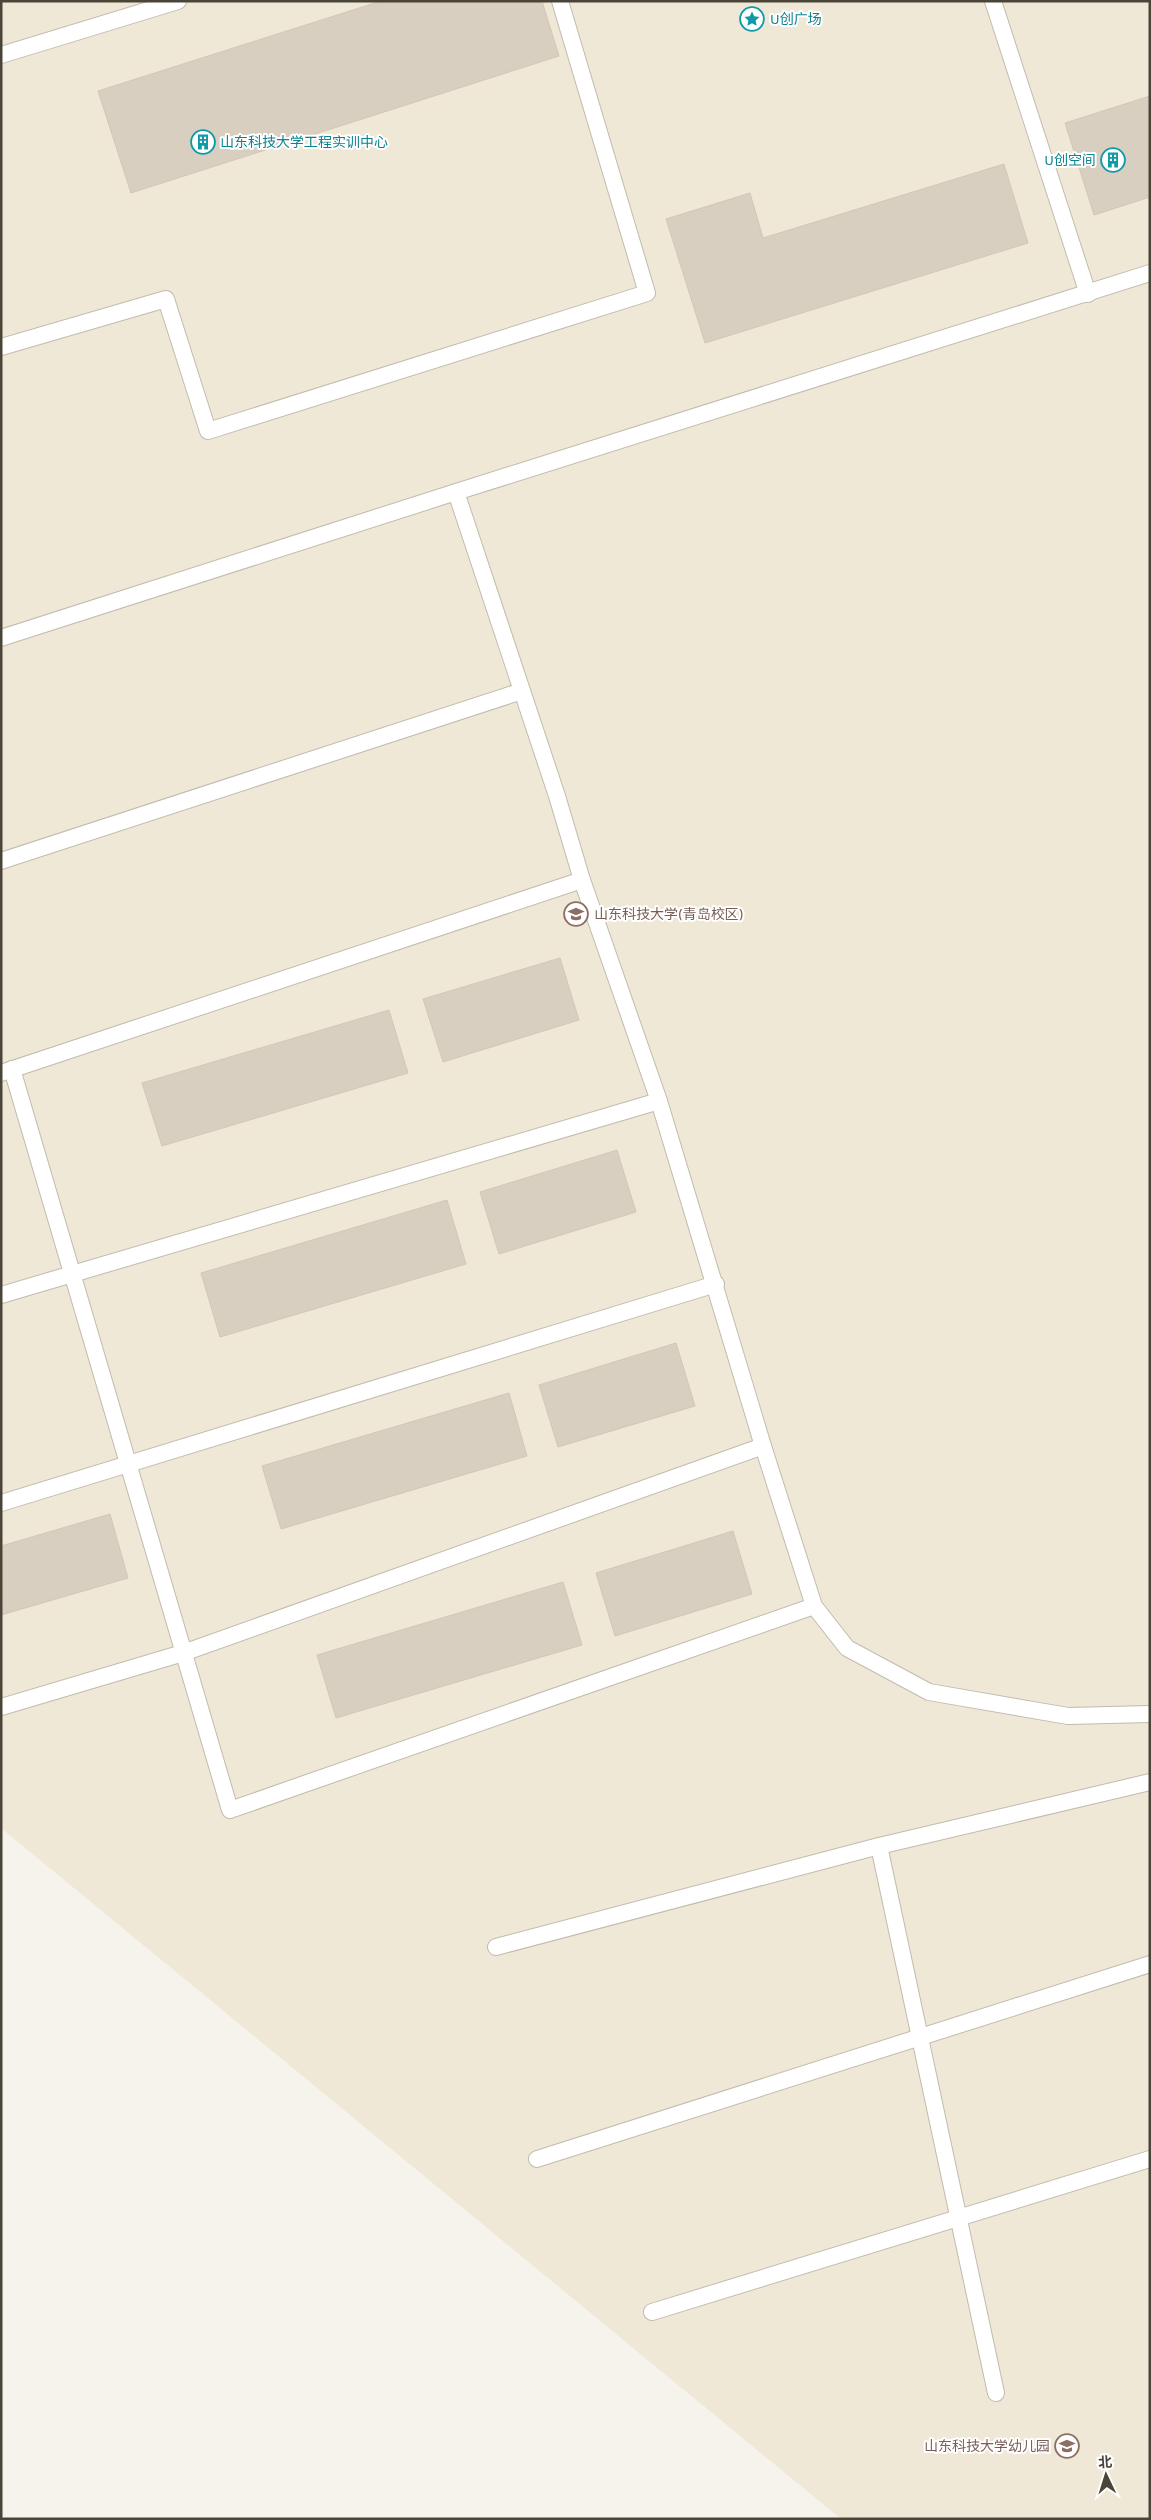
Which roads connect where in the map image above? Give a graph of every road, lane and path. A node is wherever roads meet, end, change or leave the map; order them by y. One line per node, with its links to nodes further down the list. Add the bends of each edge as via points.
1 (178, 1): 4 (lane)
2 (560, 1): 7 (lane, via 647,293 208,431 166,299)
3 (993, 1): 6 (lane)
4 (1, 55)
5 (1150, 274): 6 (lane)
6 (1088, 294): 8 (lane)
7 (1, 348)
8 (456, 492): 9 (lane); 10 (lane)
9 (1, 638)
10 (522, 691): 11 (lane); 12 (lane, via 558,796)
11 (1, 861)
12 (582, 880): 13 (lane); 14 (lane)
13 (7, 1071): 15 (lane)
14 (659, 1101): 15 (lane); 16 (lane)
15 (72, 1273): 17 (lane); 19 (lane)
16 (716, 1284): 18 (lane); 19 (lane)
17 (1, 1295)
18 (763, 1446): 21 (lane); 22 (lane)
19 (128, 1464): 20 (lane); 22 (lane)
20 (1, 1504)
21 (814, 1606): 22 (lane, via 230,1810); 24 (lane, via 847,1648 928,1692 1068,1716)
22 (183, 1653): 23 (lane)
23 (1, 1707)
24 (1150, 1714)
25 (1150, 1782): 26 (lane)
26 (879, 1846): 27 (lane); 29 (lane)
27 (496, 1947)
28 (1150, 1964): 29 (lane)
29 (920, 2038): 30 (lane); 32 (lane)
30 (537, 2159)
31 (1150, 2160): 32 (lane)
32 (958, 2219): 33 (lane); 34 (lane)
33 (652, 2312)
34 (996, 2393)

